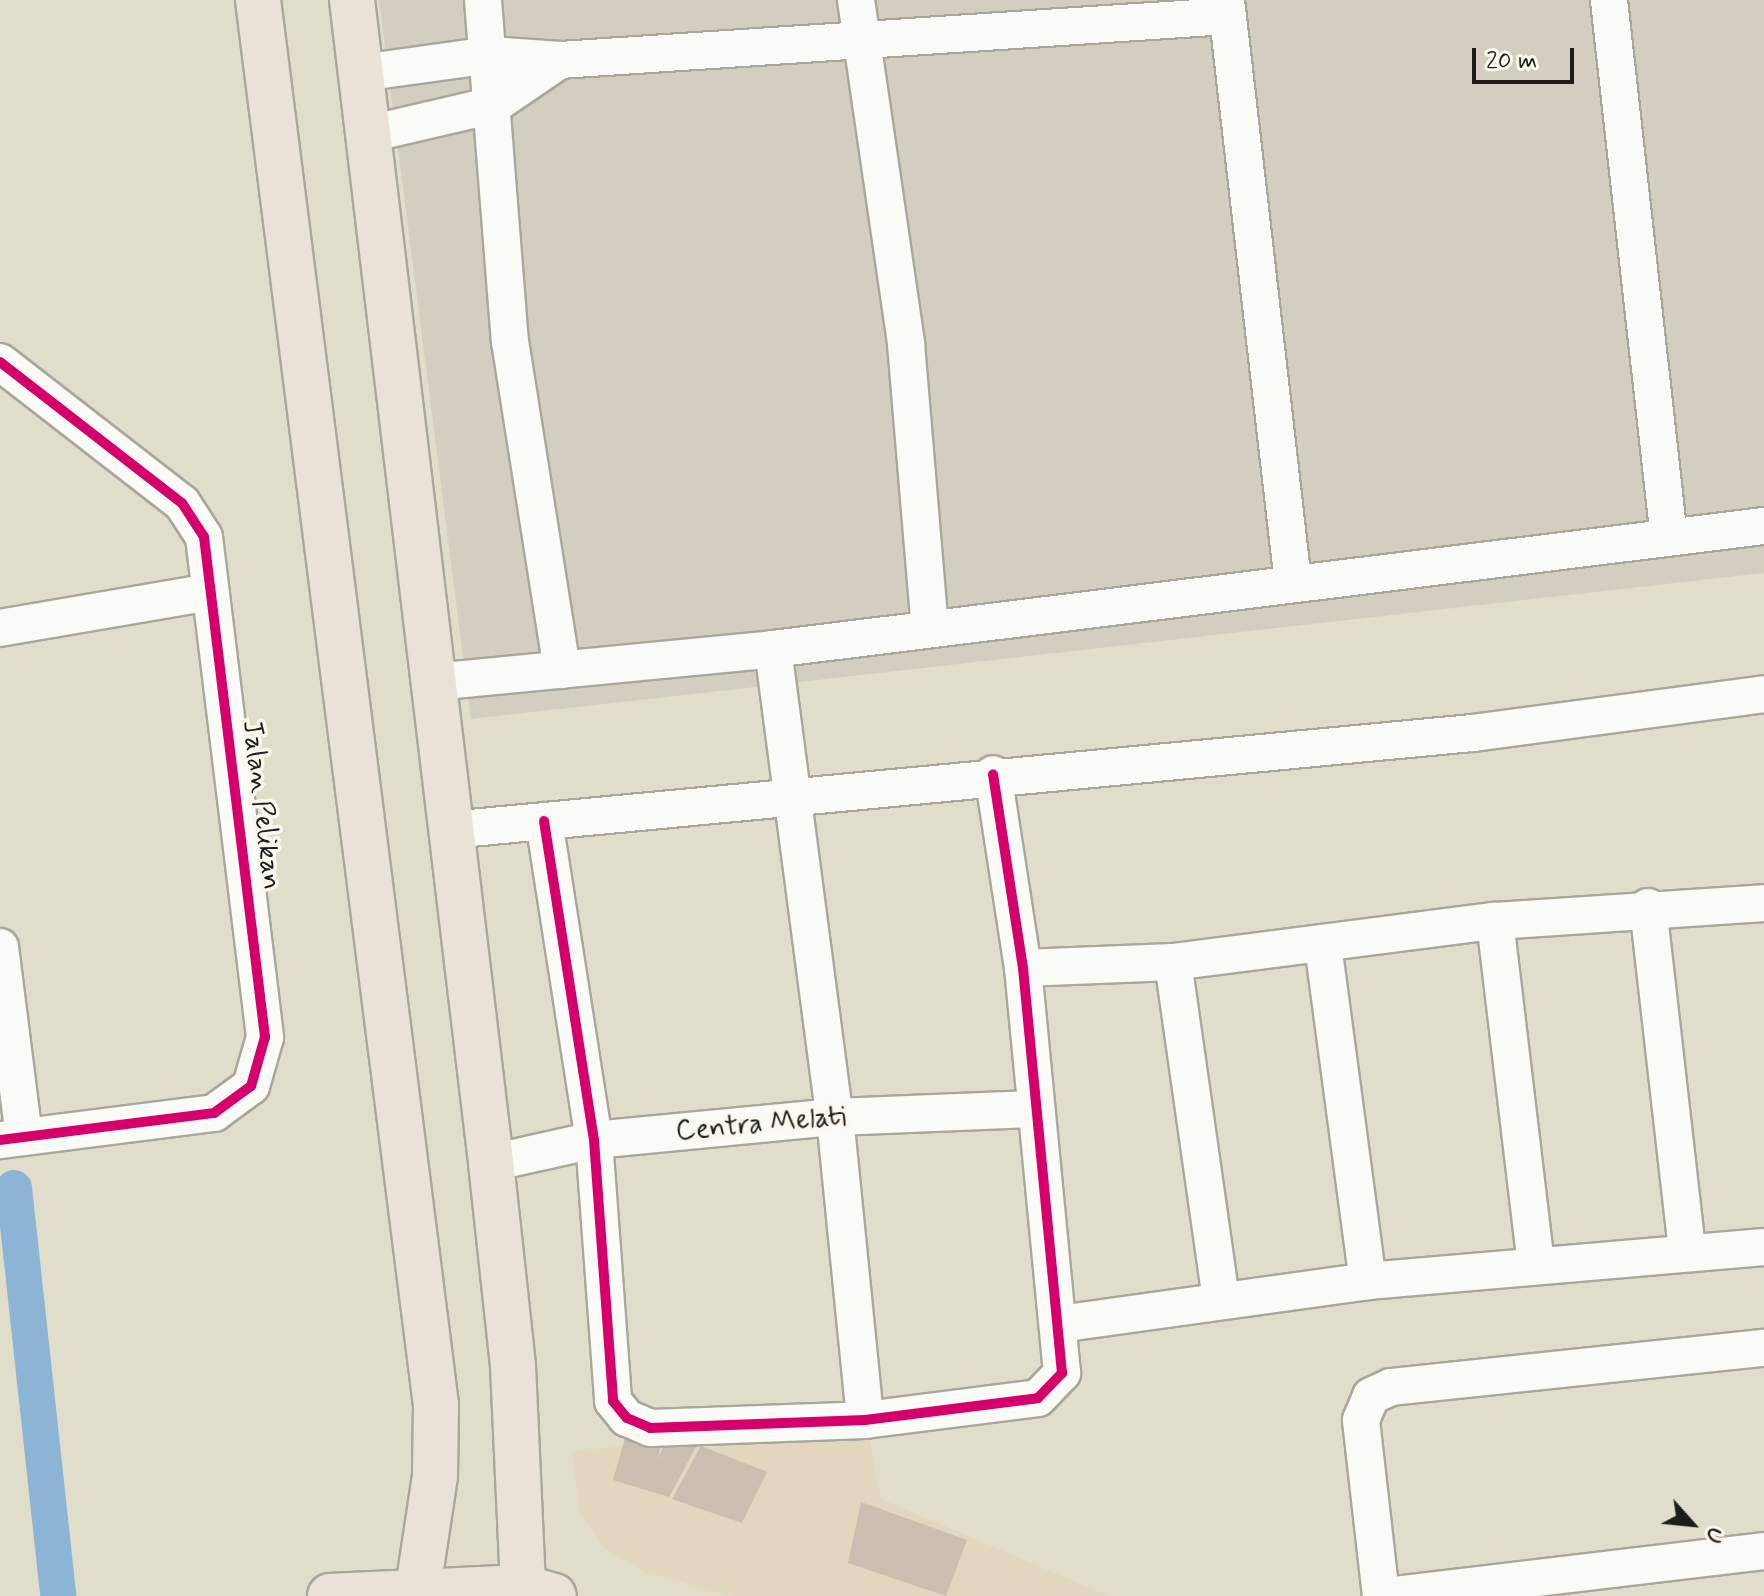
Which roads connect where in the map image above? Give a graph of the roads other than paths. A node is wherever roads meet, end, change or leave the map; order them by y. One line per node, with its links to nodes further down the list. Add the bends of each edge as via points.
1 (258, 0): 50 (main road, via 436,1405)
2 (352, 0): 10 (main road)
3 (483, 0): 8 (street)
4 (856, 0): 7 (street)
5 (1609, 0): 15 (street)
6 (1227, 8): 7 (street); 16 (street)
7 (860, 43): 9 (street); 18 (street, via 906,344)
8 (490, 55): 9 (street); 10 (street); 11 (street)
9 (560, 60): 11 (street)
10 (361, 73): 12 (main road)
11 (494, 105): 12 (street); 21 (street, via 510,341)
12 (369, 134): 22 (main road)
13 (0, 362): 17 (street, Jalan Pelikan, via 182,503 204,537)
14 (1764, 526): 15 (street)
15 (1669, 538): 16 (street)
16 (1293, 583): 18 (street)
17 (210, 592): 19 (street); 38 (street, Jalan Pelikan, via 265,1037 259,1070 238,1100 214,1113)
18 (930, 627): 20 (street)
19 (0, 628)
20 (773, 649): 21 (street); 25 (street)
21 (562, 670): 22 (street)
22 (433, 682): 27 (main road)
23 (1764, 694): 24 (street, via 1473,733)
24 (993, 774): 25 (street); 34 (street)
25 (789, 796): 26 (street); 37 (street)
26 (544, 821): 27 (street); 39 (street)
27 (450, 830): 40 (main road)
28 (1764, 903): 29 (street)
29 (1648, 907): 30 (street); 42 (street)
30 (1495, 921): 31 (street); 43 (street)
31 (1323, 945): 33 (street); 44 (street)
32 (0, 947): 35 (street)
33 (1173, 962): 34 (street); 45 (street)
34 (1023, 968): 36 (street)
35 (3, 991): 38 (street)
36 (1033, 1109): 37 (street, Centra Melati); 46 (street)
37 (835, 1117): 39 (street, Centra Melati); 48 (street)
38 (12, 1138)
39 (594, 1140): 40 (street, Centra Melati); 48 (street, via 619,1410 650,1428)
40 (491, 1163): 51 (main road)
41 (1764, 1247): 42 (street)
42 (1687, 1250): 43 (street)
43 (1536, 1265): 44 (street)
44 (1368, 1281): 45 (street)
45 (1221, 1301): 46 (street)
46 (1059, 1324): 48 (street, via 1060,1382 1038,1398)
47 (1764, 1348): 53 (street, via 1391,1387 1371,1396 1361,1420)
48 (865, 1420)
49 (1764, 1551): 53 (street)
50 (418, 1588): 51 (main road); 52 (main road)
51 (538, 1591)
52 (330, 1596)
53 (1384, 1596)

